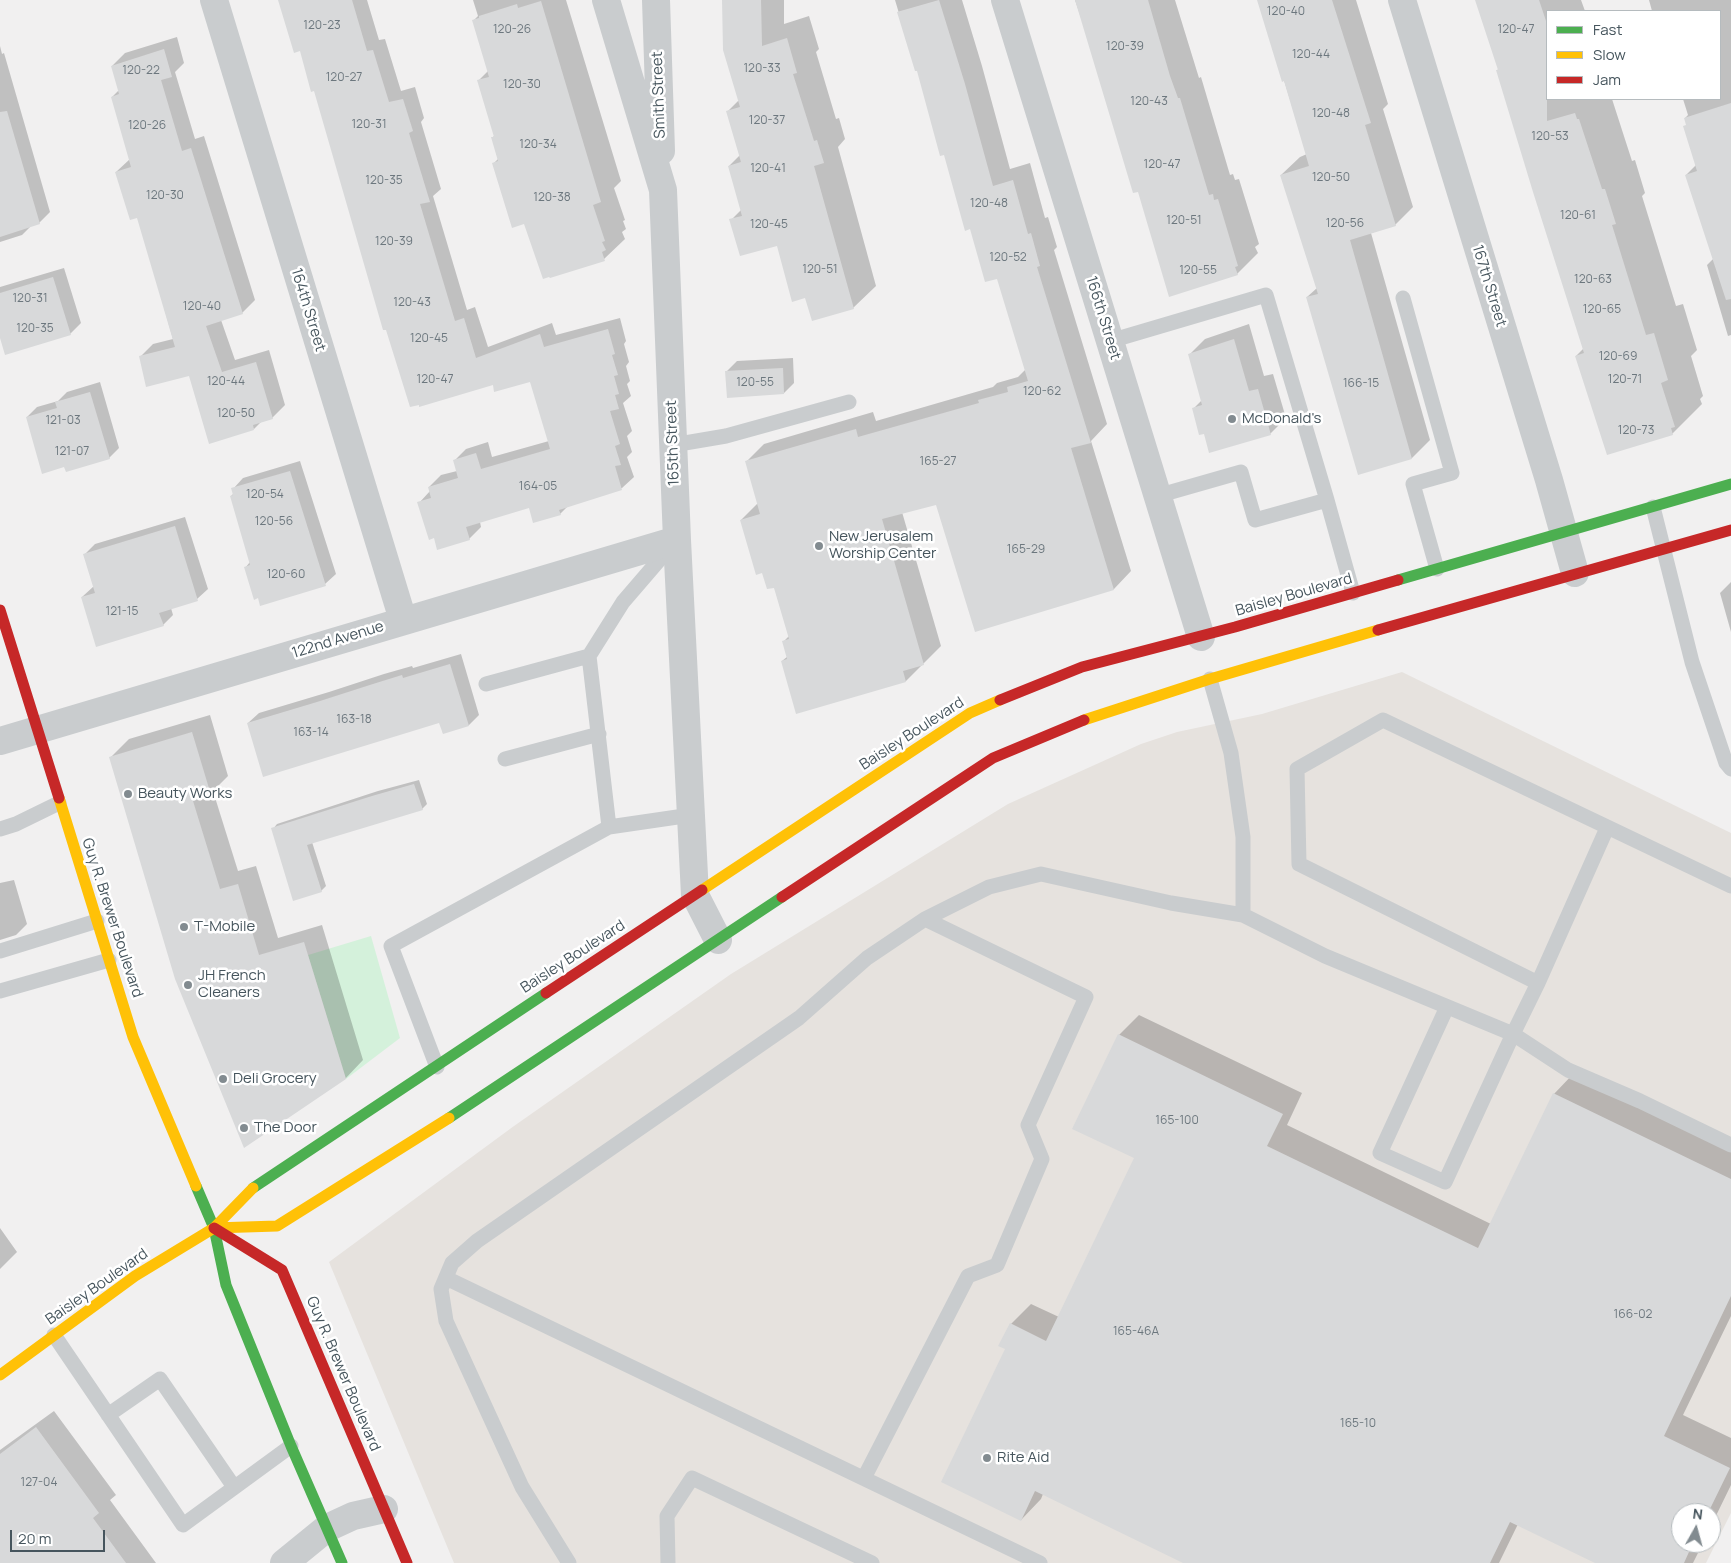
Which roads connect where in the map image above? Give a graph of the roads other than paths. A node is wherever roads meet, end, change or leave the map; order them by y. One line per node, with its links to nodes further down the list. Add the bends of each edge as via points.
1 (214, 0): 23 (street, 164th Street)
2 (606, 0): 6 (street, 165th Street)
3 (656, 0): 6 (street, Smith Street)
4 (1005, 0): 8 (street, 166th Street)
5 (1402, 0): 16 (street, 167th Street)
6 (663, 190): 10 (street, 165th Street)
7 (1403, 298): 19 (lane, via 1452,473 1413,484)
8 (1110, 341): 12 (street, 166th Street); 13 (lane, via 1266,295)
9 (849, 402): 10 (lane, via 726,436)
10 (673, 445): 17 (street, 165th Street)
11 (1731, 484): 14 (main road, Baisley Boulevard)
12 (1157, 496): 13 (lane, via 1242,472 1256,520); 24 (street, 166th Street)
13 (1327, 500): 21 (lane)
14 (1653, 507): 16 (main road, Baisley Boulevard); 18 (lane)
15 (1731, 530): 18 (main road, Baisley Boulevard)
16 (1563, 531): 19 (main road, Baisley Boulevard); 20 (street, 167th Street)
17 (677, 540): 23 (street, 122nd Avenue); 25 (lane, via 623,602); 34 (street, 165th Street)
18 (1664, 550): 20 (main road, Baisley Boulevard); 32 (lane, via 1692,662 1726,763)
19 (1437, 569): 21 (main road, Baisley Boulevard)
20 (1575, 573): 26 (main road, Baisley Boulevard)
21 (1353, 593): 24 (main road, Baisley Boulevard)
22 (0, 610): 28 (main road, Guy R. Brewer Boulevard)
23 (403, 620): 28 (street, 122nd Avenue)
24 (1201, 641): 39 (main road, Baisley Boulevard, via 1082,667 970,713)
25 (590, 656): 27 (lane); 29 (lane)
26 (1209, 675): 40 (lane, via 1231,753 1243,837); 43 (main road, Baisley Boulevard, via 1099,714 994,758)
27 (486, 684)
28 (36, 730): 30 (street, 122nd Avenue); 33 (main road, Guy R. Brewer Boulevard)
29 (599, 734): 31 (lane); 35 (lane)
30 (0, 740)
31 (505, 759)
32 (1731, 768)
33 (59, 803): 37 (lane); 42 (main road, Guy R. Brewer Boulevard)
34 (691, 815): 35 (lane); 39 (street, 165th Street)
35 (610, 827): 50 (lane, via 391,946)
36 (1607, 828): 38 (lane); 46 (lane); 46 (lane, via 1383,720 1297,769 1299,864)
37 (0, 829)
38 (1731, 886)
39 (695, 895): 43 (street); 50 (main road, Baisley Boulevard)
40 (1243, 915): 41 (lane, via 1171,903 1041,874 988,887); 48 (lane, via 1325,956)
41 (925, 919): 53 (lane, via 867,958 799,1018 477,1241 452,1263); 58 (lane, via 1086,998 1028,1125 1042,1159 997,1265 968,1276)
42 (97, 921): 44 (lane); 45 (main road, Guy R. Brewer Boulevard)
43 (718, 940): 52 (main road, Baisley Boulevard, via 443,1122 277,1226)
44 (0, 951)
45 (109, 960): 47 (lane); 52 (main road, Guy R. Brewer Boulevard, via 134,1037)
46 (1538, 982): 49 (lane)
47 (0, 992)
48 (1447, 1006): 49 (lane); 49 (lane, via 1380,1153 1445,1182)
49 (1513, 1034): 51 (lane, via 1568,1070)
50 (437, 1067): 52 (main road, Baisley Boulevard, via 257,1184)
51 (1731, 1145)
52 (214, 1228): 54 (main road, Baisley Boulevard, via 135,1276); 57 (main road, Guy R. Brewer Boulevard, via 226,1285); 60 (main road, Guy R. Brewer Boulevard, via 282,1270)
53 (446, 1278): 58 (lane); 62 (lane, via 441,1289 446,1321 522,1487)
54 (54, 1335): 55 (main road, Baisley Boulevard); 56 (lane)
55 (0, 1375)
56 (108, 1415): 59 (lane, via 160,1379); 59 (lane, via 182,1525)
57 (291, 1446): 59 (lane); 61 (main road, Guy R. Brewer Boulevard)
58 (864, 1478): 68 (lane)
59 (234, 1487)
60 (384, 1509): 61 (street, via 353,1516); 65 (main road, Guy R. Brewer Boulevard)
61 (327, 1528): 63 (street); 64 (main road, Guy R. Brewer Boulevard)
62 (570, 1562)
63 (284, 1563)
64 (342, 1563)
65 (407, 1563)
66 (668, 1563): 67 (lane, via 667,1516 692,1478)
67 (872, 1563)
68 (1040, 1563)

